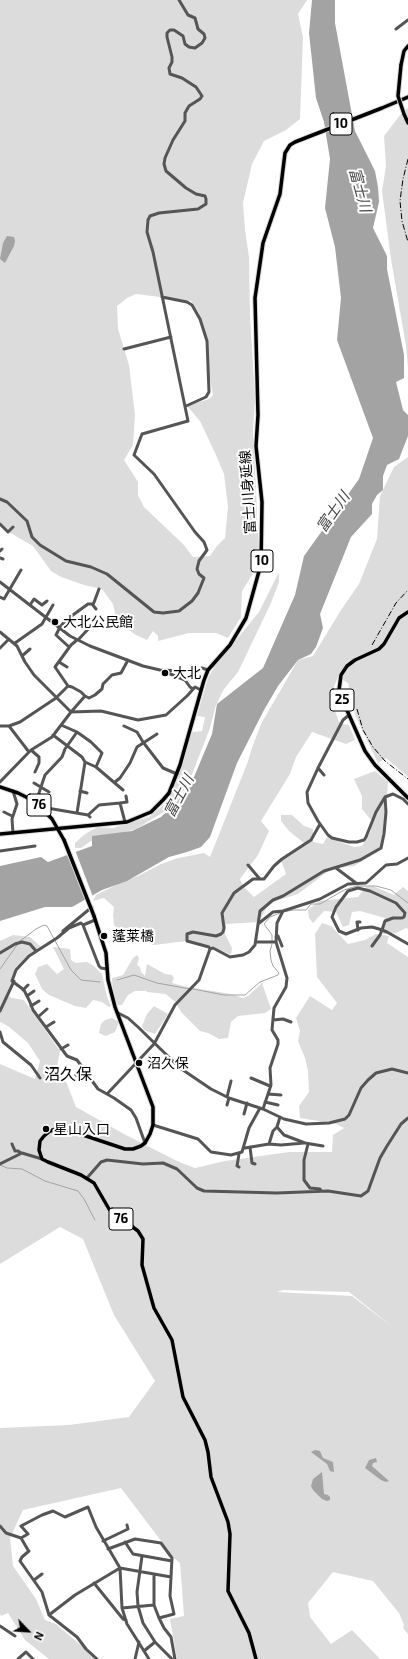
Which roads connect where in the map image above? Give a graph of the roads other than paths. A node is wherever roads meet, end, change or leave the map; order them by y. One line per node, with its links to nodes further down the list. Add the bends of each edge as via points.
1 (179, 0): 7 (street, via 188,15 195,18 198,29 205,38 195,48 185,44 183,36 174,30 167,33 172,57 170,74 196,87 202,96 189,106 185,113 185,121 173,140 164,164 166,171 186,188 205,196 206,204 198,209 159,213 150,216 148,220 147,232)
2 (408, 20): 3 (street)
3 (396, 30)
4 (408, 46): 6 (main road, bridge, via 404,51 401,65 398,96)
5 (408, 97): 40 (main road, 富士川身延線 / 10, via 301,139 290,145 286,153 280,194 263,243 255,298 258,402 256,446 262,502 261,564 251,602 240,628 230,645)
6 (408, 123)
7 (162, 297): 8 (street); 10 (street, via 192,305 207,341 209,392 206,397)
8 (171, 337): 9 (street); 10 (street)
9 (124, 349)
10 (186, 406): 11 (street, via 188,421 142,434 134,455 154,474 206,546 207,550 197,568 204,578 202,584 192,601 179,611 154,612 107,574 50,552 36,542 27,521)
11 (0, 498)
12 (0, 524): 13 (street, via 8,532)
13 (13, 527)
14 (21, 570): 16 (street)
15 (0, 582): 16 (street)
16 (9, 589): 18 (street, via 4,599); 20 (street)
17 (99, 589): 22 (street)
18 (0, 597)
19 (47, 601): 20 (street, via 42,605 34,599)
20 (30, 605): 25 (street)
21 (54, 605): 25 (street)
22 (93, 605): 23 (street); 27 (street, via 90,603 80,609)
23 (96, 609)
24 (408, 612): 47 (main road, 25, via 399,618 379,649 355,660 341,675 339,690)
25 (46, 617): 27 (street); 31 (street, via 42,624)
26 (91, 626): 30 (street)
27 (60, 627): 30 (street); 32 (street, via 56,635)
28 (0, 632): 29 (street)
29 (9, 639): 31 (street); 33 (street)
30 (77, 640): 32 (street); 36 (street)
31 (15, 643): 35 (street)
32 (69, 647): 37 (street)
33 (0, 648)
34 (30, 649): 35 (street)
35 (22, 656): 45 (street, via 34,675)
36 (128, 660): 39 (street); 44 (street, via 121,673 112,675 95,695 89,698)
37 (59, 662): 38 (street); 41 (street, via 55,667)
38 (67, 667)
39 (160, 670): 40 (street); 42 (street, via 185,680)
40 (208, 670): 43 (main road, 富士川身延線 / 10)
41 (68, 686): 44 (street, via 72,686); 45 (street)
42 (193, 689): 43 (street, via 195,687); 46 (street, via 166,715 137,721 101,711)
43 (201, 690): 62 (main road, 富士川身延線 / 10)
44 (85, 696): 46 (street)
45 (56, 698): 46 (street); 50 (street, via 20,722)
46 (71, 712): 48 (street)
47 (349, 715): 60 (street, via 343,720); 76 (main road, 25, via 365,752)
48 (61, 725): 52 (street); 54 (street)
49 (0, 726): 50 (street)
50 (9, 726): 57 (street)
51 (124, 726): 55 (street, via 137,732)
52 (76, 732): 56 (street); 59 (street, via 102,753)
53 (157, 734): 55 (street)
54 (53, 735): 56 (street); 57 (street)
55 (143, 742): 62 (street, via 163,768); 65 (street, via 137,747 120,778)
56 (68, 745): 58 (street); 68 (street, via 62,757 45,775)
57 (30, 751): 61 (street, via 39,758); 64 (street)
58 (85, 762): 59 (street); 71 (street)
59 (96, 766): 65 (street)
60 (318, 768): 63 (street); 85 (street, via 309,785 307,799)
61 (36, 772)
62 (177, 774): 84 (main road, 富士川身延線 / 10, via 169,793 158,806 142,817)
63 (324, 774)
64 (0, 782)
65 (115, 782): 69 (street)
66 (34, 783): 68 (street)
67 (0, 787): 70 (main road, 76)
68 (41, 787): 72 (street); 77 (street)
69 (123, 790)
70 (13, 791): 77 (main road, 76); 83 (street, via 17,804)
71 (80, 791): 73 (street); 82 (street)
72 (49, 792)
73 (87, 792)
74 (126, 796): 78 (street, via 126,802)
75 (385, 797): 79 (street, via 393,794); 85 (street, via 364,840 339,840 328,835); 93 (street, via 385,830 381,848 360,860)
76 (408, 798)
77 (36, 802): 80 (main road, 76)
78 (120, 803): 82 (street, via 99,806 89,816); 84 (street)
79 (408, 804)
80 (44, 811): 82 (street, via 47,808); 86 (main road, 76)
81 (4, 812): 83 (street)
82 (77, 813)
83 (12, 816): 88 (street)
84 (125, 822): 86 (main road, 富士川身延線 / 10)
85 (320, 824): 94 (street, via 311,840 282,859 264,879)
86 (58, 829): 88 (main road, 富士川身延線 / 10); 98 (main road, 76, bridge)
87 (0, 834): 88 (main road, 富士川身延線 / 10)
88 (13, 834)
89 (35, 846): 90 (street)
90 (0, 851)
91 (408, 858): 95 (street, via 397,864 386,865 366,883)
92 (248, 865): 94 (street)
93 (336, 868): 95 (street); 101 (street, via 324,871 273,900 260,911)
94 (259, 878): 113 (street, via 253,879 234,893 222,913 224,928 221,934 187,934 187,941)
95 (357, 886): 97 (street, via 348,884 320,899); 104 (street, via 348,891 332,917 342,934); 105 (street, via 386,897 403,909 404,917 387,920)
96 (92, 907): 106 (street, via 67,926)
97 (282, 912): 101 (street, via 273,912); 107 (street, via 277,923)
98 (95, 920): 102 (street); 116 (main road, 76, via 104,947)
99 (372, 921): 103 (street)
100 (360, 922): 104 (street, via 357,922)
101 (258, 924): 108 (street)
102 (84, 925): 106 (street, via 75,925); 116 (street, via 99,966)
103 (372, 927): 104 (street); 105 (street)
104 (358, 930)
105 (382, 930): 110 (street); 112 (street)
106 (61, 935): 114 (street)
107 (277, 935): 109 (street); 111 (street)
108 (256, 942): 109 (street); 113 (street, via 249,952 230,957 213,948)
109 (273, 942): 128 (street, via 287,978 286,987 274,1008)
110 (408, 944)
111 (282, 946)
112 (372, 946)
113 (210, 949): 134 (street, via 199,980 175,1005)
114 (36, 951): 115 (street, via 30,944 22,942); 117 (street, via 16,970 12,980)
115 (0, 953)
116 (107, 969): 126 (main road, 76)
117 (14, 981): 119 (street); 125 (street)
118 (28, 985): 119 (street)
119 (23, 990): 121 (street)
120 (34, 991): 121 (street)
121 (27, 996): 123 (street)
122 (39, 1001): 123 (street)
123 (31, 1006): 127 (street)
124 (48, 1009): 127 (street)
125 (0, 1011)
126 (118, 1013): 134 (street, via 128,1018); 138 (main road, 76)
127 (38, 1017): 131 (street)
128 (272, 1020): 130 (street, via 283,1019); 147 (street, via 272,1030 278,1044 270,1068)
129 (54, 1022): 131 (street)
130 (291, 1022)
131 (46, 1027): 137 (street)
132 (0, 1032): 133 (street)
133 (3, 1042): 135 (street); 143 (street, via 30,1065)
134 (154, 1044): 138 (street); 151 (street, via 180,1068)
135 (0, 1045)
136 (68, 1045): 137 (street)
137 (62, 1049): 139 (street, via 66,1058 77,1060)
138 (136, 1063): 148 (street); 160 (main road, 76, via 153,1107)
139 (84, 1069): 142 (street); 144 (street)
140 (93, 1073): 144 (street)
141 (408, 1073): 158 (street, via 392,1069 376,1073 361,1088 345,1118 330,1123 314,1124)
142 (76, 1076)
143 (40, 1078)
144 (90, 1078): 148 (street, via 98,1089)
145 (251, 1078): 147 (street)
146 (231, 1081): 151 (street)
147 (270, 1086): 149 (street)
148 (107, 1094): 162 (street, via 130,1110 136,1118)
149 (268, 1094): 150 (street); 152 (street)
150 (281, 1095)
151 (228, 1098): 153 (street); 154 (street)
152 (265, 1102): 155 (street); 156 (street)
153 (247, 1103): 156 (street); 157 (street)
154 (227, 1105)
155 (278, 1105)
156 (262, 1109): 158 (street); 168 (street, via 249,1128)
157 (244, 1114)
158 (280, 1117): 161 (street)
159 (408, 1118): 176 (street, via 401,1124 380,1158 365,1194 355,1197)
160 (153, 1125): 162 (main road, 76); 170 (street, via 198,1139 211,1152)
161 (277, 1127): 163 (street, via 284,1135); 165 (street)
162 (144, 1142): 171 (main road, via 133,1149 125,1149 83,1135 50,1130 40,1141)
163 (307, 1143): 165 (street); 166 (street); 176 (street, via 304,1180 310,1188)
164 (12, 1144): 169 (street, via 15,1151)
165 (269, 1144): 167 (street)
166 (323, 1146)
167 (250, 1147): 168 (street); 173 (street, via 252,1163)
168 (245, 1148): 170 (street)
169 (21, 1153): 171 (street); 172 (street)
170 (239, 1154): 174 (street, via 237,1166)
171 (42, 1159): 175 (main road, 76)
172 (0, 1164)
173 (255, 1164)
174 (240, 1168)
175 (87, 1178): 176 (street, via 100,1162 115,1160 169,1165 204,1191); 209 (main road, 76, via 94,1183 109,1209 138,1231 143,1239 142,1265 152,1302 172,1340 183,1396 205,1440 212,1481 228,1522 228,1591 249,1634)
176 (322, 1191)
177 (127, 1525): 180 (street, via 128,1529)
178 (0, 1526): 179 (street, via 6,1533)
179 (21, 1538): 180 (street, via 28,1534 21,1526 42,1515 53,1511 65,1517 88,1507); 190 (street, via 29,1552 20,1561)
180 (103, 1541): 182 (street)
181 (125, 1542): 182 (street); 183 (street, via 133,1554); 184 (street, via 135,1539 161,1543 172,1558)
182 (108, 1549): 185 (street)
183 (142, 1556): 184 (street); 186 (street)
184 (172, 1562): 189 (street)
185 (120, 1568): 186 (street); 191 (street); 194 (street)
186 (140, 1572): 188 (street); 193 (street)
187 (42, 1574): 190 (street)
188 (154, 1574): 189 (street); 192 (street)
189 (171, 1577): 196 (street, via 170,1596 174,1614)
190 (34, 1580): 195 (street, via 42,1592)
191 (94, 1583): 195 (street, via 75,1594); 197 (street)
192 (154, 1604): 193 (street); 196 (street)
193 (138, 1606): 194 (street); 201 (street, via 143,1623)
194 (122, 1608): 197 (street)
195 (49, 1615): 205 (street, via 77,1637)
196 (159, 1618): 208 (street, via 171,1637)
197 (126, 1620): 200 (street)
198 (0, 1626): 199 (street)
199 (15, 1636)
200 (139, 1642): 202 (street); 206 (street)
201 (155, 1642): 202 (street); 208 (street)
202 (144, 1651): 207 (street)
203 (18, 1659): 204 (street, via 26,1652)
204 (33, 1659)
205 (97, 1659)
206 (135, 1659)
207 (149, 1659)
208 (173, 1659)
209 (256, 1659)

